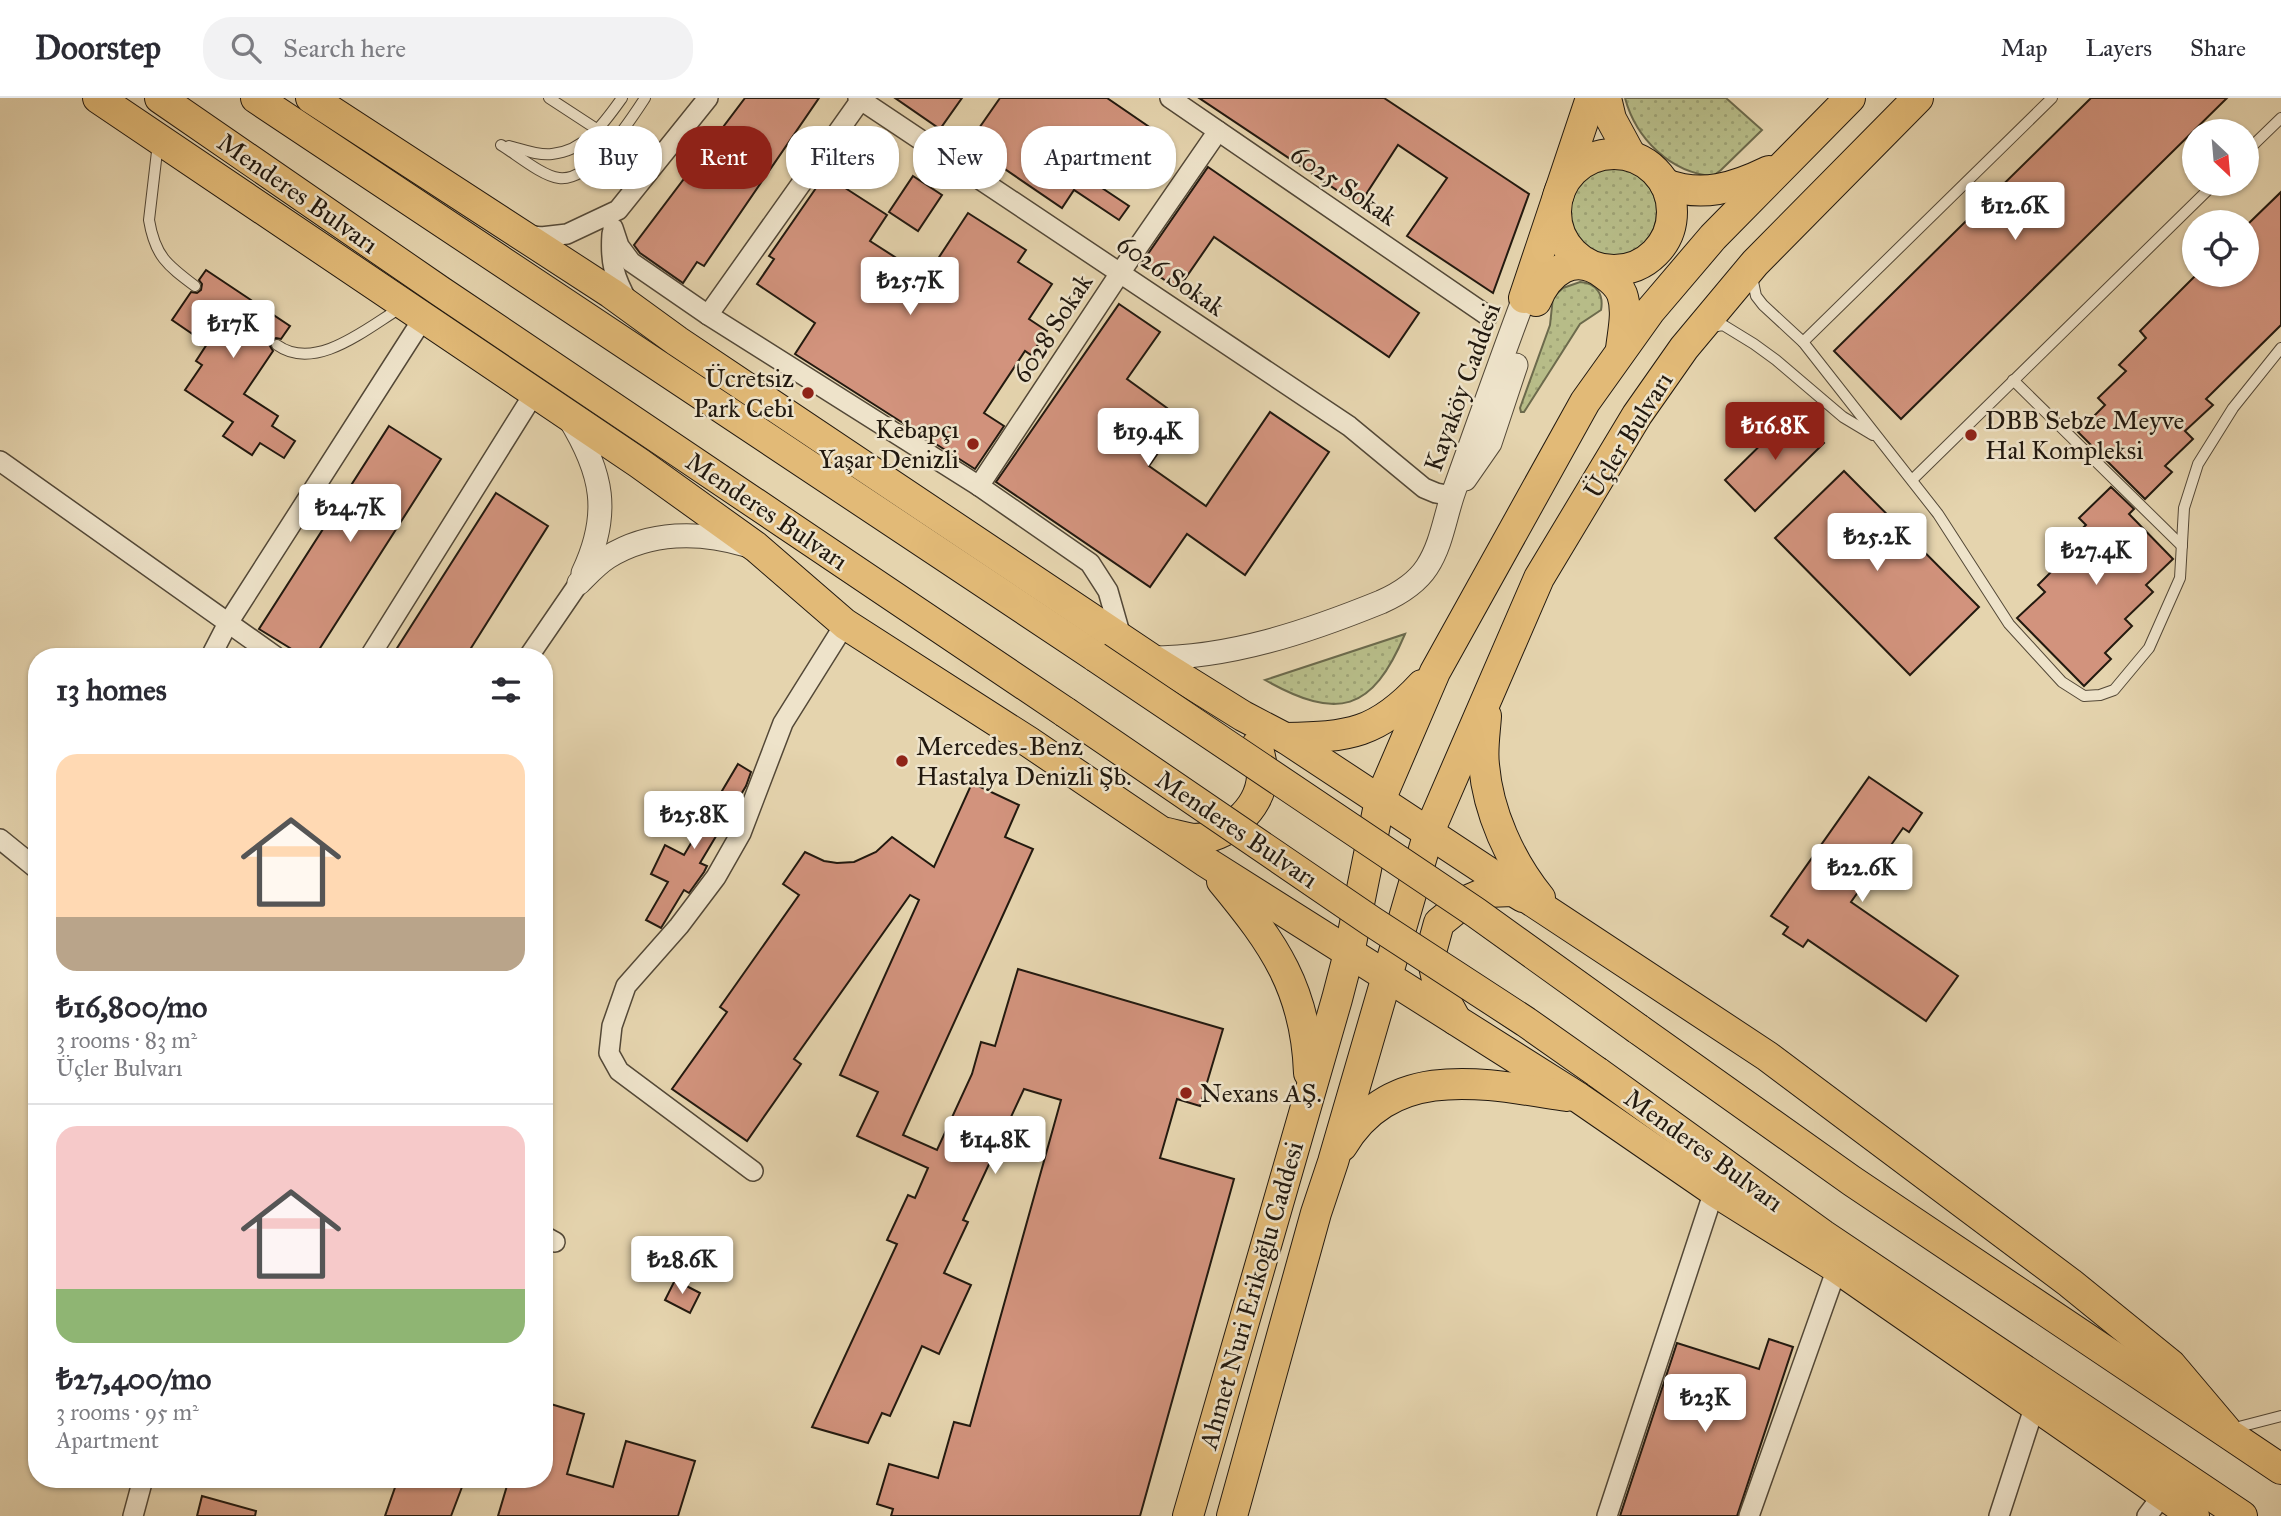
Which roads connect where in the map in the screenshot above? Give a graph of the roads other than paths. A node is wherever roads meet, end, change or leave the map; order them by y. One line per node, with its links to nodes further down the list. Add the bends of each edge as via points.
1 (98, 98): 22 (main road)
2 (256, 98): 24 (main road, Menderes Bulvarı)
3 (285, 98): 24 (main road)
4 (311, 98): 33 (main road)
5 (549, 98): 18 (lane)
6 (622, 98): 19 (lane)
7 (645, 98): 20 (lane)
8 (708, 98): 32 (street)
9 (1170, 98): 21 (street, 6025 Sokak)
10 (1591, 98): 30 (main road)
11 (1606, 98): 26 (main road)
12 (1850, 98): 27 (main road, Üçler Bulvarı)
13 (1918, 98): 34 (main road, Üçler Bulvarı)
14 (2052, 98): 45 (lane)
15 (161, 99): 22 (street); 38 (main road, Menderes Bulvarı)
16 (860, 99): 36 (street, 6026 Sokak); 42 (street)
17 (2281, 118): 23 (lane)
18 (592, 126)
19 (601, 126)
20 (624, 126)
21 (1218, 131): 36 (street, 6028 Sokak); 43 (street, 6025 Sokak)
22 (159, 139): 37 (lane, via 151,231 159,255); 41 (main road)
23 (2259, 139)
24 (324, 143): 90 (main road, Menderes Bulvarı, bridge, via 1475,912 1852,1181)
25 (574, 146): 28 (lane, via 551,154 501,145 559,178)
26 (1630, 156): 29 (main road, via 1647,163); 30 (main road, via 1594,156 1578,165)
27 (1785, 163): 29 (main road, via 1718,190 1699,192); 48 (main road, Üçler Bulvarı, via 1713,237)
28 (574, 176)
29 (1665, 184): 35 (main road, via 1672,211 1661,246 1629,269 1608,271)
30 (1560, 190): 35 (main road, via 1555,218 1560,237 1572,254); 39 (main road)
31 (2202, 196): 49 (lane)
32 (616, 219): 33 (street, via 559,235); 40 (street, via 612,264); 42 (street, via 619,246 631,262)
33 (518, 234): 40 (main road)
34 (1755, 263): 44 (main road, Üçler Bulvarı); 45 (lane, via 1756,296)
35 (1588, 265): 39 (main road, via 1569,265 1556,272); 48 (main road, via 1607,276 1621,292)
36 (1120, 273): 55 (street, 6028 Sokak); 56 (street, 6026 Sokak, via 1349,426 1424,488)
37 (195, 286)
38 (440, 291): 41 (street); 50 (main road); 93 (main road, Menderes Bulvarı, bridge, via 1526,1022 1823,1235)
39 (1530, 300): 56 (street, Kayaköy Caddesi, via 1490,443)
40 (632, 309): 62 (main road)
41 (415, 311): 46 (lane, via 314,355 299,355); 50 (main road); 60 (street)
42 (708, 315): 55 (street)
43 (1488, 316)
44 (1698, 332): 52 (lane, via 1723,326 1731,330 1776,360 1843,417); 69 (main road, Üçler Bulvarı, via 1637,415 1539,578)
45 (1803, 342): 52 (lane)
46 (277, 345)
47 (2281, 348): 58 (lane, via 2233,408 2197,464 2184,508)
48 (1621, 349): 68 (main road, Üçler Bulvarı, via 1585,402)
49 (2013, 380): 54 (lane); 58 (lane)
50 (536, 392): 51 (main road); 65 (street)
51 (568, 416): 57 (main road); 59 (street, via 586,445 601,502 600,530)
52 (1877, 437): 54 (lane)
53 (0, 461): 60 (street)
54 (1912, 480): 58 (lane, via 2009,624 2062,682 2084,696 2114,690 2149,648 2180,578)
55 (979, 486): 62 (street, via 1090,563 1108,591)
56 (1452, 496): 67 (street, Kayaköy Caddesi, via 1428,567 1394,596 1341,618 1227,652)
57 (756, 547): 59 (street, via 703,536 645,540 606,558); 61 (main road)
58 (2182, 547)
59 (579, 583): 66 (street)
60 (228, 623): 63 (street); 64 (street)
61 (845, 624): 73 (main road); 85 (street, via 783,723 741,833 716,877 626,986 612,1026 609,1053 619,1071)
62 (1122, 640): 67 (main road)
63 (215, 648)
64 (264, 648)
65 (375, 648)
66 (534, 648)
67 (1150, 658): 70 (main road)
68 (1434, 672): 71 (main road, via 1405,704 1375,725 1345,736); 72 (main road, Üçler Bulvarı)
69 (1487, 696): 74 (main road, Üçler Bulvarı); 78 (main road, via 1483,764 1491,803 1525,880)
70 (1243, 716): 71 (main road); 73 (main road, via 1261,758 1256,800 1243,817 1219,834 1195,839)
71 (1285, 738): 72 (main road)
72 (1380, 800): 74 (main road); 79 (main road, Üçler Bulvarı)
73 (1163, 832): 77 (main road)
74 (1429, 832): 78 (main road); 80 (main road, Ahmet Nuri Erikoğlu Caddesi)
75 (0, 839): 76 (street)
76 (28, 862)
77 (1206, 862): 79 (main road); 82 (main road, via 1277,953 1290,978 1303,1024)
78 (1551, 912): 81 (main road, via 1513,891 1487,892 1466,901 1439,923 1431,952 1438,989); 90 (main road, via 1767,1056 2070,1283 2171,1365)
79 (1349, 953): 80 (main road); 82 (main road, Ahmet Nuri Erikoğlu Caddesi)
80 (1385, 977): 81 (main road); 84 (main road, Ahmet Nuri Erikoğlu Caddesi)
81 (1457, 1022): 83 (main road)
82 (1309, 1092): 95 (main road, Ahmet Nuri Erikoğlu Caddesi)
83 (1579, 1098): 84 (main road, via 1460,1082 1410,1090 1372,1111); 86 (main road)
84 (1333, 1162): 96 (main road, Ahmet Nuri Erikoğlu Caddesi)
85 (753, 1171)
86 (1714, 1191): 87 (main road); 97 (street)
87 (1838, 1269): 88 (main road); 98 (street)
88 (2035, 1405): 93 (main road); 99 (street)
89 (2281, 1416): 90 (lane)
90 (2226, 1430): 91 (main road, Menderes Bulvarı)
91 (2281, 1469)
92 (140, 1488): 94 (street)
93 (2163, 1494): 100 (main road); 101 (main road, Menderes Bulvarı)
94 (132, 1516)
95 (1188, 1516)
96 (1232, 1516)
97 (1607, 1516)
98 (1749, 1516)
99 (1999, 1516)
100 (2194, 1516)
101 (2242, 1516)

